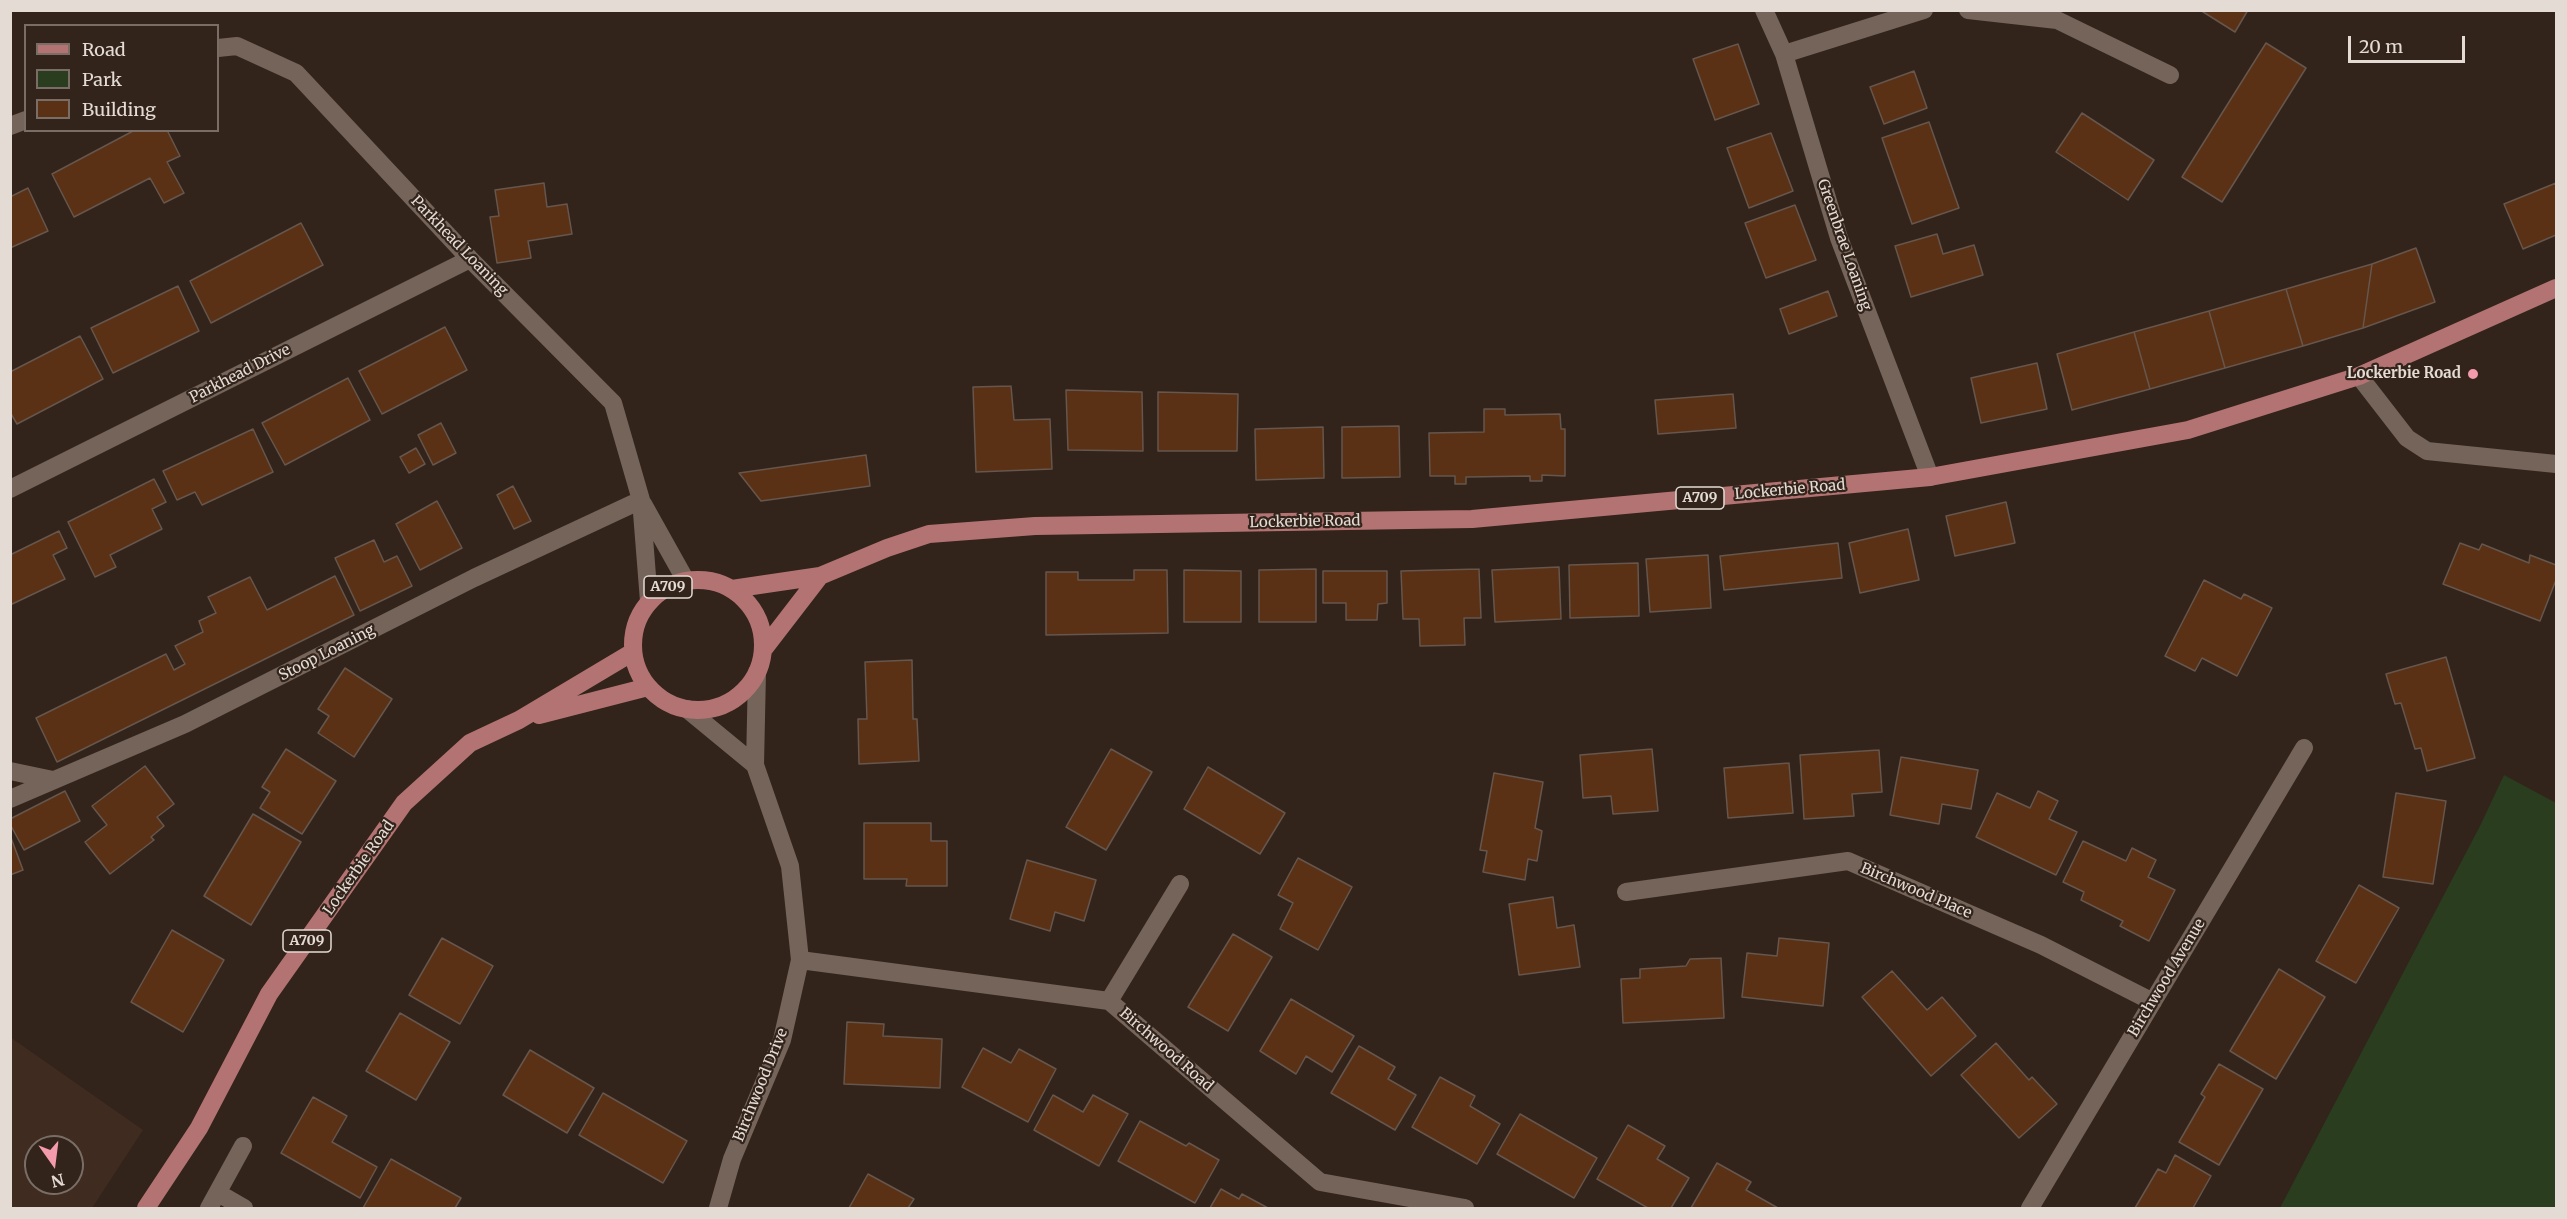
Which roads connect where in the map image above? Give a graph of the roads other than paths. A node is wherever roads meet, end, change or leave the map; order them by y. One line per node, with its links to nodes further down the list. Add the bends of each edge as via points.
1 (1764, 10): 5 (street, Greenbrae Loaning)
2 (1924, 10): 5 (street)
3 (1968, 10): 6 (street, via 2057,20)
4 (219, 48): 7 (street, Parkhead Loaning, via 237,46 297,73)
5 (1784, 54): 11 (street, Greenbrae Loaning, via 1839,238)
6 (2170, 75)
7 (470, 259): 12 (street, Parkhead Drive); 13 (street, Parkhead Loaning, via 613,404)
8 (2556, 288): 9 (main road, Lockerbie Road / A709)
9 (2359, 376): 10 (street, via 2407,438 2427,452); 11 (main road, Lockerbie Road / A709, via 2188,430)
10 (2556, 464)
11 (1930, 477): 14 (main road, Lockerbie Road / A709, via 1473,519 1035,526 928,534)
12 (10, 489)
13 (641, 500): 15 (street, Parkhead Loaning); 17 (street, Parkhead Loaning); 27 (street, Stoop Loaning, via 474,578 185,724)
14 (820, 576): 16 (main road, Lockerbie Road / A709); 18 (main road, Lockerbie Road / A709)
15 (686, 581): 16 (main road, A709, via 702,579); 17 (main road, A709, via 666,588)
16 (732, 589): 18 (main road, A709, via 756,615)
17 (649, 601): 19 (main road, A709, via 633,634)
18 (763, 650): 20 (main road, A709)
19 (633, 652): 21 (main road, A709); 23 (main road, Lockerbie Road / A709)
20 (758, 672): 22 (main road, A709, via 745,690 728,702 708,709); 25 (street)
21 (648, 687): 22 (main road, A709, via 659,698); 23 (main road, Lockerbie Road / A709)
22 (687, 709): 25 (street)
23 (519, 720): 36 (main road, Lockerbie Road / A709, via 470,743 404,803 269,994 199,1128)
24 (2304, 748): 33 (street, Birchwood Avenue)
25 (754, 765): 31 (street, Birchwood Drive, via 790,866)
26 (10, 771): 27 (street)
27 (53, 780): 28 (street, Stoop Loaning)
28 (10, 799)
29 (1180, 884): 32 (street)
30 (1626, 892): 33 (street, Birchwood Place, via 1848,861 2041,945)
31 (800, 960): 32 (street, Birchwood Road); 38 (street, Birchwood Drive, via 782,1040 732,1159)
32 (1109, 1001): 39 (street, Birchwood Road, via 1320,1182)
33 (2153, 1002): 40 (street, Birchwood Avenue)
34 (243, 1146): 35 (street)
35 (213, 1201): 37 (street)
36 (146, 1209)
37 (244, 1209)
38 (718, 1209)
39 (1465, 1209)
40 (2030, 1209)

